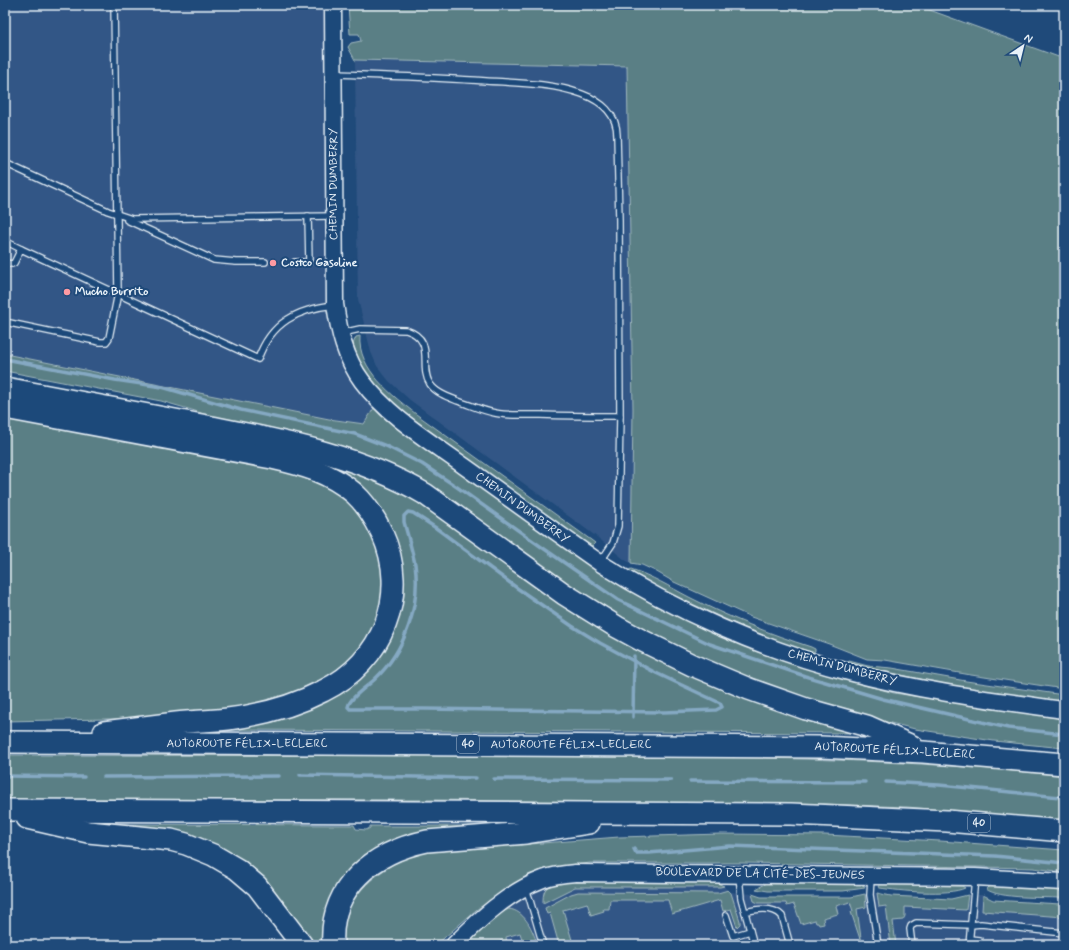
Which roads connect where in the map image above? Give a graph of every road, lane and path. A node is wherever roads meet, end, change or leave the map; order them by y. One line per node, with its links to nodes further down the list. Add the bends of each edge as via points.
1 (114, 5): 5 (lane)
2 (334, 5): 3 (street, CHEMIN DUMBERRY)
3 (334, 74): 7 (street, CHEMIN DUMBERRY); 19 (lane, via 449,78 550,86 590,97 607,109 616,122 617,135)
4 (5, 163): 5 (lane)
5 (116, 214): 6 (lane, via 132,219); 10 (lane, via 214,260); 13 (lane)
6 (308, 216): 7 (lane); 11 (lane, via 309,262)
7 (334, 216): 14 (street, CHEMIN DUMBERRY)
8 (5, 241): 9 (lane)
9 (21, 249): 12 (lane, via 12,264); 13 (lane)
10 (265, 262)
11 (295, 262)
12 (5, 263)
13 (118, 293): 14 (lane, via 258,359 272,333 288,319 307,310); 15 (lane, via 106,342)
14 (335, 304): 16 (street, CHEMIN DUMBERRY)
15 (5, 322)
16 (340, 334): 19 (lane, via 360,330 410,331 422,343 426,354 426,376 430,385 440,393 487,411 509,415); 20 (street, CHEMIN DUMBERRY, via 355,370 371,392 390,411)
17 (5, 388): 23 (highway, via 248,435 352,460 425,494 564,594 639,639 742,687 867,726)
18 (5, 408): 22 (highway, via 313,468 355,494 372,515 386,541 393,580 387,621 367,658 336,684 308,698 288,706 229,719)
19 (620, 416): 20 (lane, via 618,526 613,543)
20 (600, 563): 21 (street, CHEMIN DUMBERRY, via 620,576 705,619 761,644 804,659 850,673 909,686)
21 (1064, 710)
22 (8, 742): 23 (highway, AUTOROUTE FÉLIX-LECLERC / 40, via 753,746)
23 (924, 752): 24 (highway, AUTOROUTE FÉLIX-LECLERC / 40)
24 (1064, 764)
25 (5, 810): 27 (highway, 40)
26 (5, 813): 42 (highway, via 88,832 166,840 200,849 237,869 257,886)
27 (645, 813): 28 (highway, 40, via 853,816 947,821); 43 (highway, via 526,833 428,841 391,852 359,875 339,903 334,918)
28 (1064, 832)
29 (739, 874): 30 (street, BOULEVARD DE LA CITÉ-DES-JEUNES); 33 (street, BOULEVARD DE LA CITÉ-DES-JEUNES, via 581,872 544,879); 34 (lane)
30 (871, 876): 31 (street, BOULEVARD DE LA CITÉ-DES-JEUNES); 49 (lane, via 870,895)
31 (975, 878): 32 (street, BOULEVARD DE LA CITÉ-DES-JEUNES); 36 (lane)
32 (1064, 882)
33 (524, 888): 37 (street, BOULEVARD DE LA CITÉ-DES-JEUNES, via 498,905); 46 (lane)
34 (745, 912): 38 (lane); 48 (lane, via 759,909 779,913)
35 (726, 915): 38 (lane, via 733,936)
36 (971, 925): 39 (lane); 41 (lane); 50 (lane, via 914,923 910,929)
37 (472, 928): 44 (street, BOULEVARD DE LA CITÉ-DES-JEUNES); 45 (street, BOULEVARD DE LA CITÉ-DES-JEUNES)
38 (750, 931): 47 (lane)
39 (1064, 933)
40 (980, 940): 41 (lane)
41 (970, 942)
42 (302, 945)
43 (334, 945)
44 (448, 945)
45 (454, 945)
46 (543, 945)
47 (754, 945)
48 (790, 945)
49 (878, 945)
50 (912, 945)

